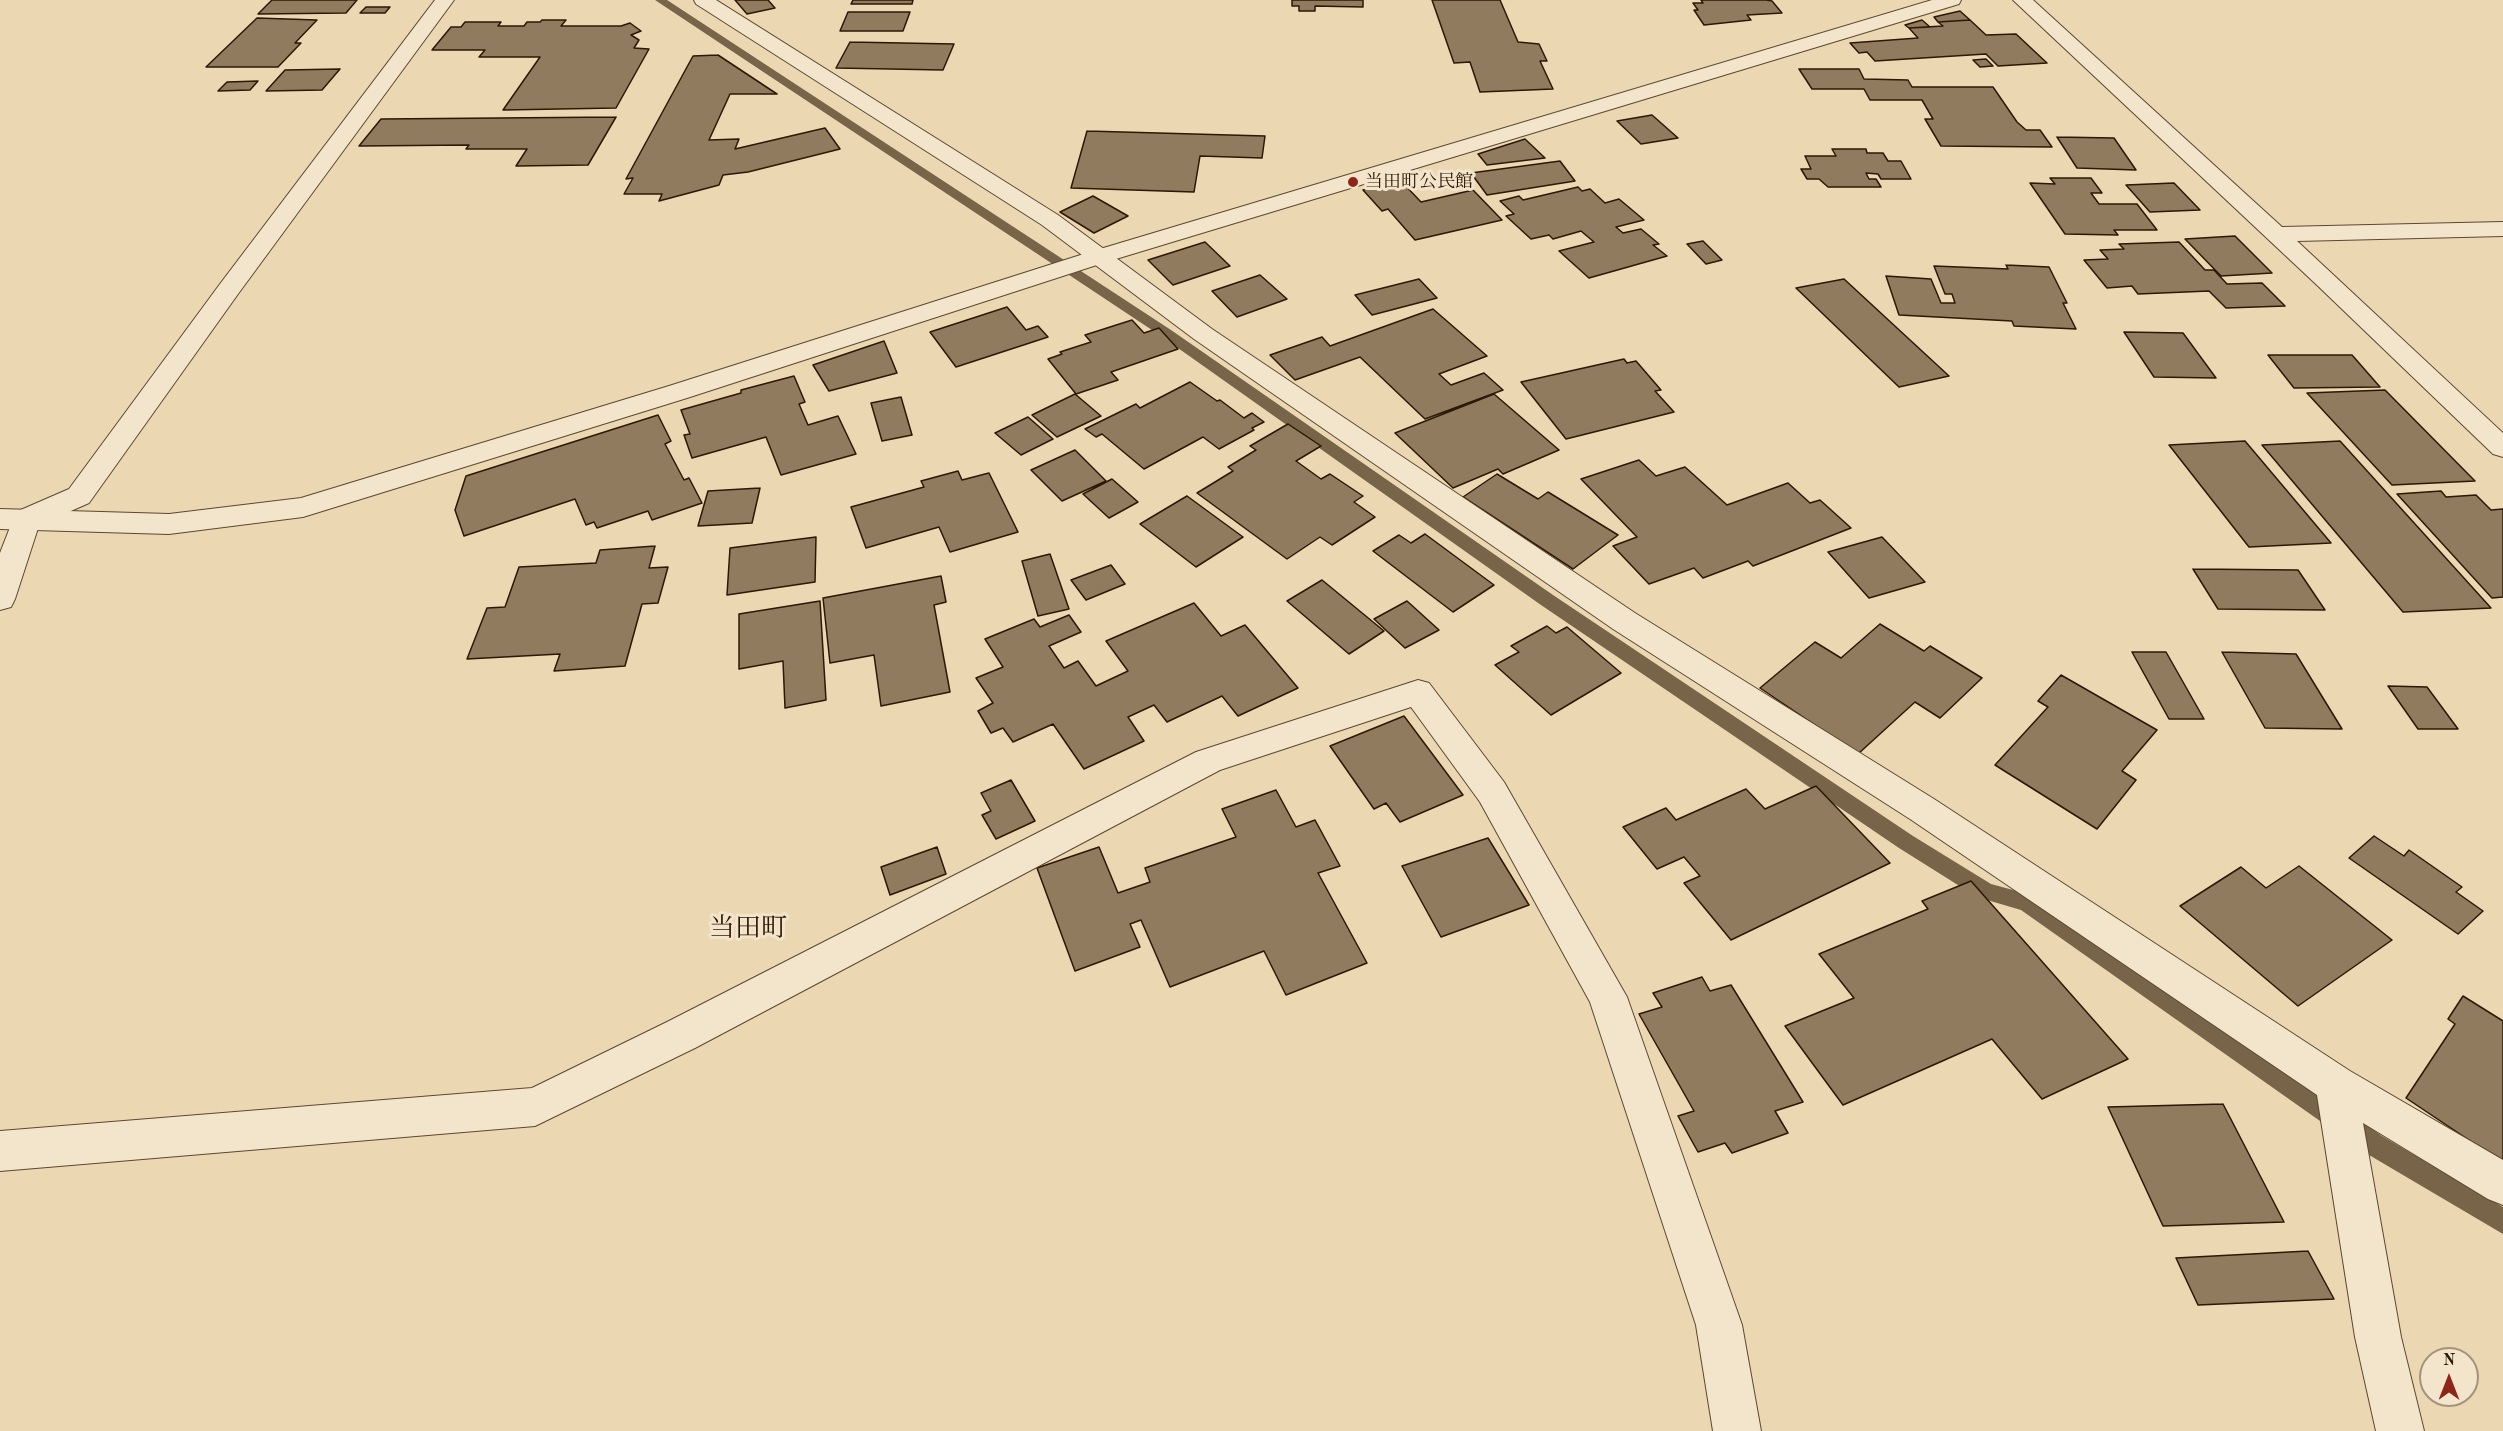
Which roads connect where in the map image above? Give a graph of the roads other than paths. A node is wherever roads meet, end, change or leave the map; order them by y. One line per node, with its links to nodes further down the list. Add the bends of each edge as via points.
1 (445, 0): 9 (street, via 79,496)
2 (703, 0): 7 (street, via 1050,220)
3 (1952, 0): 7 (street)
4 (2022, 0): 6 (street)
5 (2503, 230): 6 (street)
6 (2276, 234): 8 (street)
7 (1098, 257): 9 (street, via 303,507 169,524); 11 (street, via 1203,334 1624,621 1922,810)
8 (2503, 448)
9 (13, 519): 10 (street)
10 (0, 599)
11 (2336, 1084): 13 (street); 15 (street, via 2378,1337)
12 (0, 1151): 14 (street, via 536,1107 1208,761 1418,692 1492,792 1608,997 1719,1325)
13 (2503, 1184)
14 (1737, 1431)
15 (2400, 1431)

